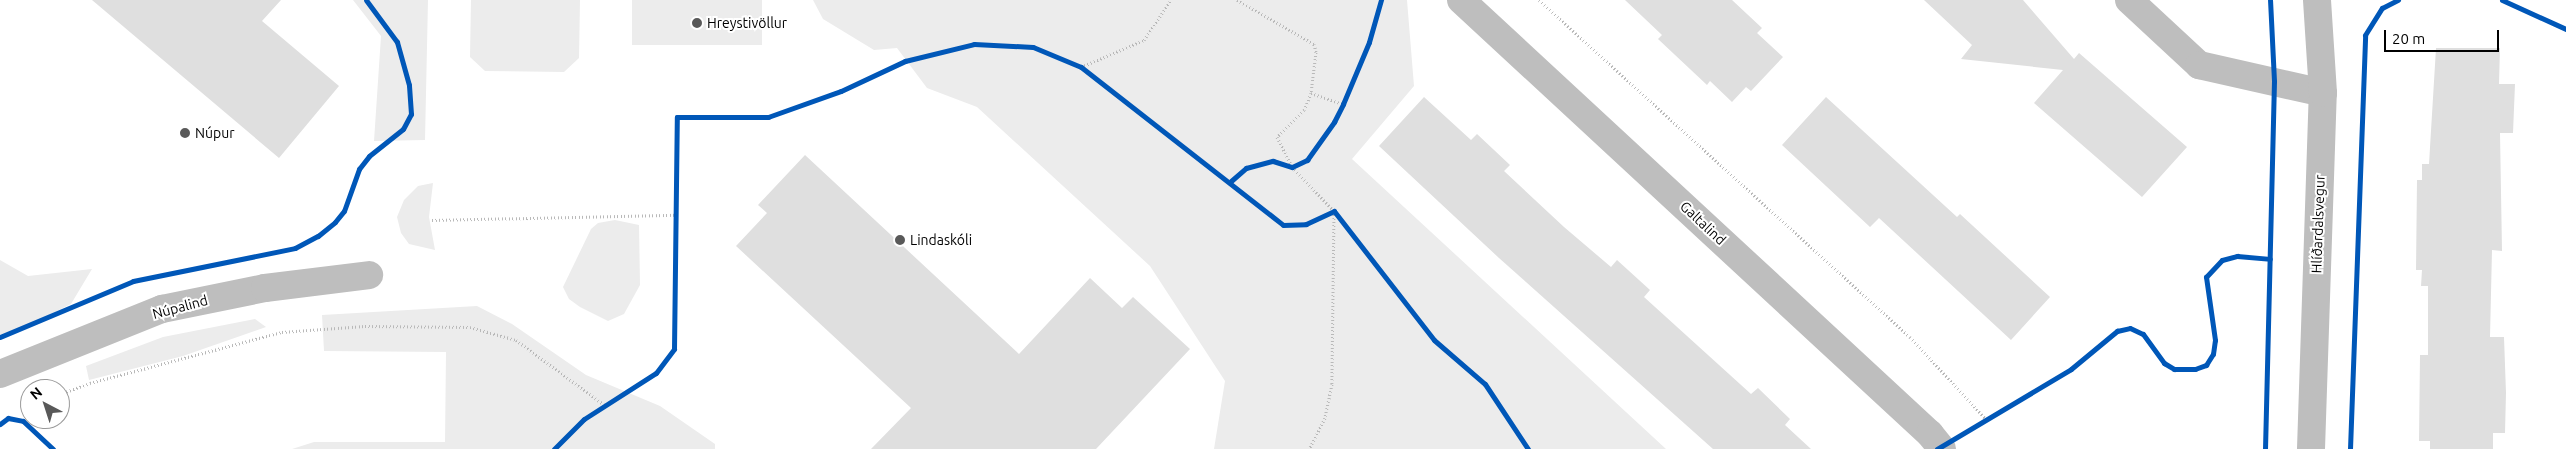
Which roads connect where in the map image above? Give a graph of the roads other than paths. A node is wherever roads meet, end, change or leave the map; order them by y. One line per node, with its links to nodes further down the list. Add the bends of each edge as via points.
1 (1461, 0): 7 (street, Galtalind, via 1930,434)
2 (2128, 0): 4 (street, via 2199,65)
3 (2317, 0): 4 (street, Hlíðardalsvegur)
4 (2323, 93): 8 (street, Hlíðardalsvegur)
5 (369, 275): 6 (street, Núpalind, via 265,288 162,309)
6 (0, 374)
7 (1942, 449)
8 (2311, 449)

